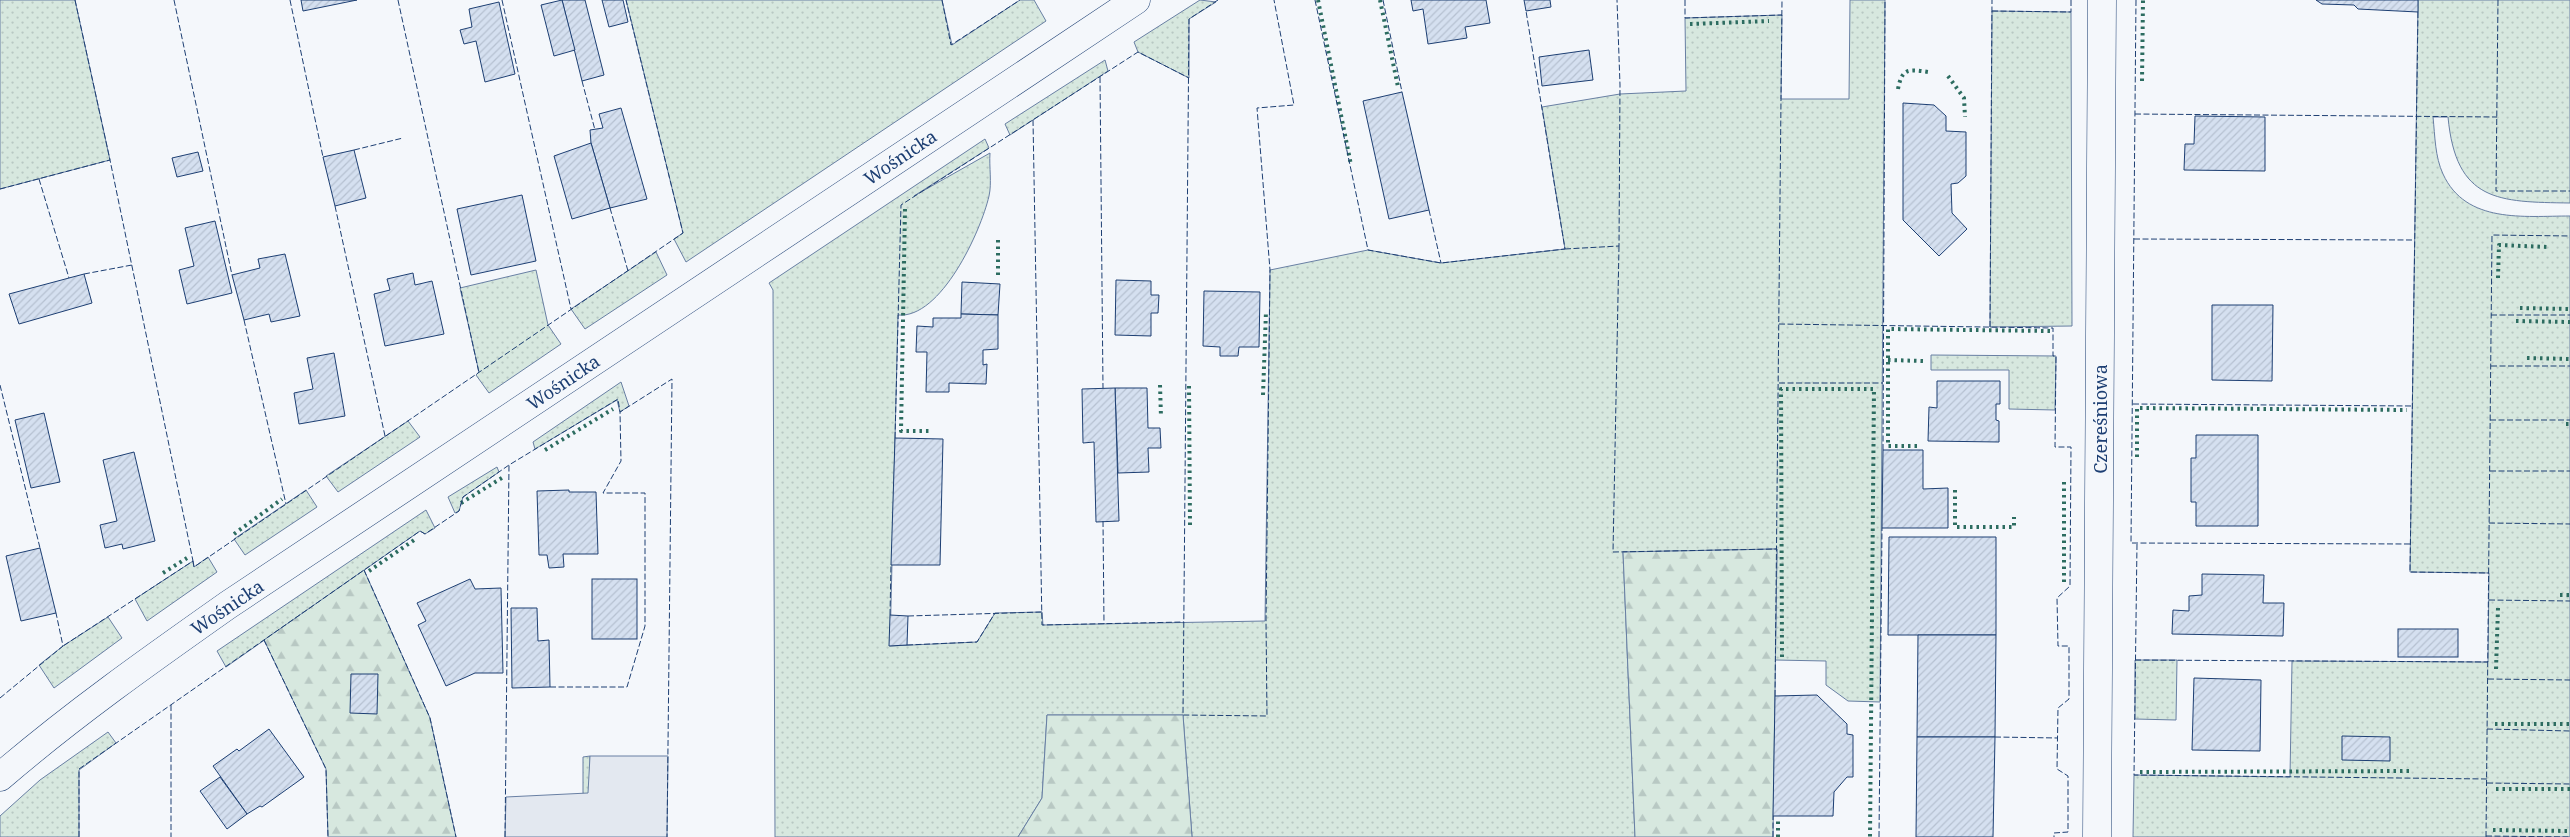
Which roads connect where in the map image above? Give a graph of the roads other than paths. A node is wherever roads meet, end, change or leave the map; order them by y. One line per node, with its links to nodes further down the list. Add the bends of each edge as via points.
1 (1136, 0): 3 (street, Wośnicka, via 228,606 138,668 41,741)
2 (2102, 0): 4 (street, Czereśniowa)
3 (0, 777)
4 (2097, 837)

